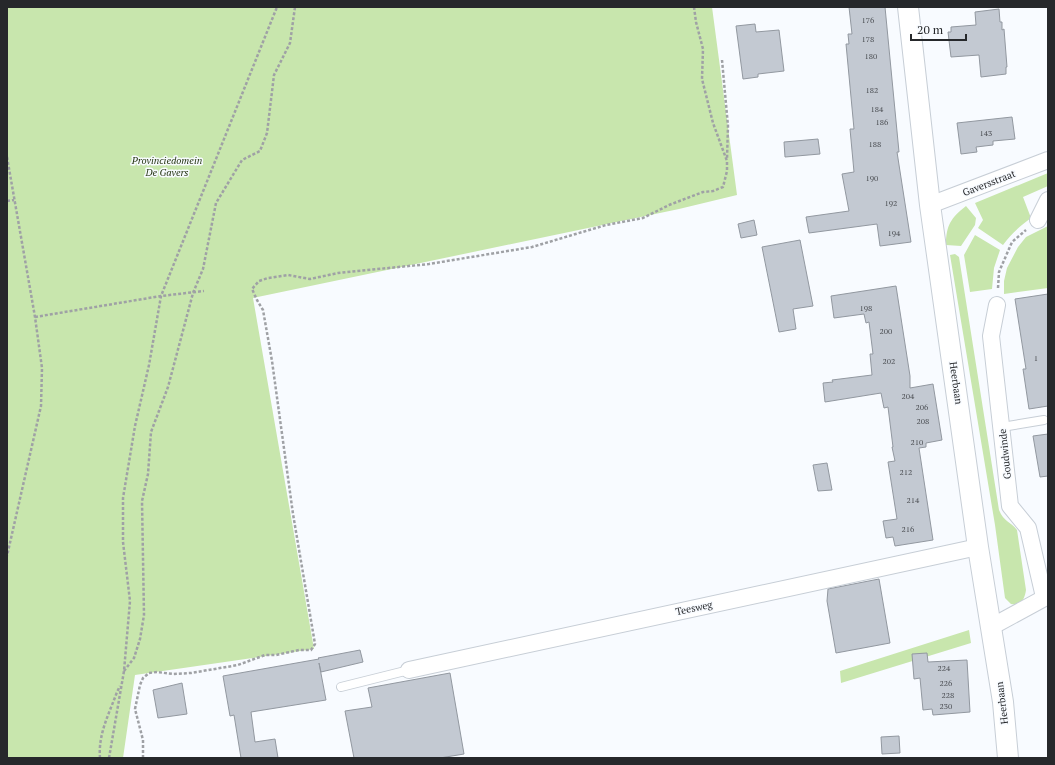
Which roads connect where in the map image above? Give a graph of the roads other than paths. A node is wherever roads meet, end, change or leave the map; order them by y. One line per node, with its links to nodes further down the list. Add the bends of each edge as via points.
1 (908, 7): 4 (street, Heerbaan)
2 (1048, 160): 4 (street, Gaversstraat)
3 (1048, 200): 5 (street)
4 (930, 205): 9 (street, Heerbaan)
5 (1038, 220)
6 (997, 305): 8 (street, Goudwinde, via 991,336)
7 (1044, 420): 8 (lane)
8 (1002, 427): 10 (street, Goudwinde, via 1010,506 1028,528)
9 (978, 547): 11 (street, Heerbaan); 12 (street, Teesweg)
10 (1046, 596): 11 (street, Goudwinde)
11 (991, 627): 14 (street, Heerbaan, via 1003,702)
12 (409, 670): 13 (lane)
13 (341, 686)
14 (1008, 758)

